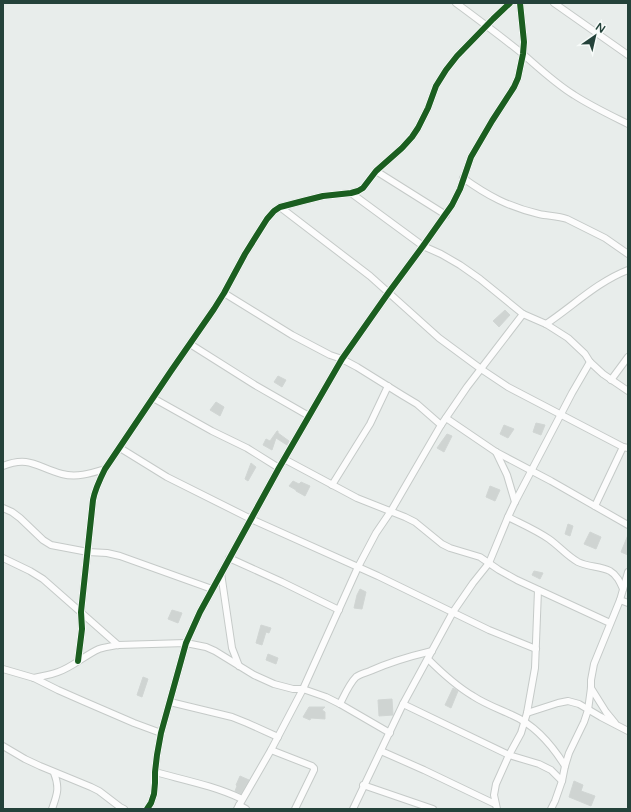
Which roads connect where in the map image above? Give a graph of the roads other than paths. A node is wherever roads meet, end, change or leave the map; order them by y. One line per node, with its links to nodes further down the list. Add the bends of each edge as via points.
1 (456, 3): 5 (street)
2 (510, 3): 5 (street)
3 (520, 3): 6 (street, via 524,34)
4 (554, 3): 7 (street)
5 (486, 26): 6 (street); 9 (street, via 446,70 412,137)
6 (523, 54): 8 (street, via 573,95); 10 (street, via 514,87 471,157)
7 (628, 54)
8 (628, 124)
9 (376, 171): 11 (street, via 363,188); 13 (street)
10 (463, 178): 13 (street); 15 (street, via 501,201 540,214 567,219 605,238)
11 (351, 193): 12 (street, via 324,196); 14 (street)
12 (280, 207): 17 (street); 18 (street, via 267,219)
13 (446, 215): 14 (street)
14 (424, 246): 17 (street); 19 (street, via 460,265)
15 (628, 254)
16 (628, 270): 20 (street, via 606,281)
17 (389, 292): 23 (street); 25 (street, via 439,338)
18 (224, 293): 21 (street); 23 (street, via 297,338)
19 (523, 314): 20 (street); 25 (street)
20 (546, 324): 24 (street, via 577,346)
21 (190, 344): 29 (street); 31 (street)
22 (628, 357): 26 (street)
23 (342, 360): 27 (street); 31 (street)
24 (590, 362): 26 (street); 30 (street)
25 (480, 369): 30 (street); 32 (street)
26 (611, 380): 28 (street)
27 (388, 386): 33 (street, via 417,404); 42 (street, via 370,424)
28 (628, 391)
29 (153, 398): 34 (street); 39 (street)
30 (561, 415): 35 (street); 41 (street)
31 (309, 416): 37 (street)
32 (446, 418): 33 (street); 36 (street)
33 (442, 425): 46 (street)
34 (120, 448): 40 (street); 48 (street, via 167,477)
35 (626, 448): 44 (street)
36 (496, 452): 41 (street); 43 (street, via 509,480)
37 (284, 459): 39 (street); 42 (street)
38 (3, 466): 40 (street, via 24,461 74,476)
39 (279, 468): 48 (street)
40 (105, 469): 50 (street, via 93,500)
41 (532, 470): 43 (street); 44 (street)
42 (332, 485): 46 (street)
43 (515, 502): 47 (street)
44 (595, 506): 49 (street)
45 (3, 508): 50 (street, via 20,518 47,543)
46 (391, 511): 53 (street, via 415,522 442,544 480,557); 54 (street)
47 (508, 517): 53 (street); 58 (street, via 538,532 582,564 611,572)
48 (251, 519): 52 (street); 54 (street)
49 (628, 525)
50 (88, 552): 57 (street, via 120,556); 63 (street)
51 (3, 558): 63 (street, via 43,579)
52 (229, 558): 56 (street); 62 (street)
53 (489, 563): 59 (street); 64 (street)
54 (358, 567): 62 (street); 64 (street)
55 (628, 572): 58 (street)
56 (221, 573): 57 (street); 72 (street, via 232,648)
57 (212, 589): 66 (street)
58 (623, 589): 60 (street)
59 (538, 590): 65 (street); 68 (street)
60 (620, 600): 61 (street); 65 (street)
61 (628, 603)
62 (339, 610): 76 (street)
63 (81, 612): 67 (street); 71 (street, via 82,629)
64 (453, 612): 68 (street); 69 (street)
65 (610, 623): 75 (street, via 594,664)
66 (186, 643): 67 (street); 72 (street, via 206,647); 77 (street)
67 (118, 645): 71 (street, via 100,649)
68 (536, 649): 81 (street)
69 (432, 651): 70 (street); 78 (street, via 398,660 357,676)
70 (428, 659): 79 (street); 82 (street, via 446,677 473,697)
71 (78, 662): 74 (street, via 58,672)
72 (239, 666): 76 (street, via 274,684)
73 (3, 669): 74 (street)
74 (34, 678): 85 (street)
75 (591, 688): 80 (street); 83 (street)
76 (303, 689): 78 (street); 87 (street)
77 (170, 702): 85 (street); 87 (street, via 232,717)
78 (340, 704): 86 (street)
79 (403, 704): 86 (street); 91 (street)
80 (588, 710): 81 (street, via 568,701); 83 (street); 92 (street)
81 (527, 713): 82 (street)
82 (525, 722): 91 (street); 92 (street, via 548,743)
83 (617, 726): 84 (street)
84 (628, 732)
85 (161, 733): 93 (street)
86 (390, 733): 90 (street)
87 (278, 737): 89 (street)
88 (3, 746): 94 (street)
89 (271, 750): 97 (street); 103 (street, via 314,768)
90 (380, 752): 96 (street); 98 (street, via 431,773)
91 (509, 755): 95 (street, via 539,764 551,770); 98 (street, via 496,784)
92 (565, 766): 95 (street)
93 (155, 772): 97 (street, via 229,793); 101 (street, via 154,794)
94 (54, 773): 99 (street, via 58,787); 100 (street, via 91,786)
95 (562, 781): 106 (street)
96 (363, 785): 104 (street); 105 (street)
97 (239, 804): 102 (street)
98 (496, 806)
99 (52, 809)
100 (124, 809)
101 (147, 809)
102 (246, 809)
103 (295, 809)
104 (353, 809)
105 (434, 809)
106 (551, 809)

